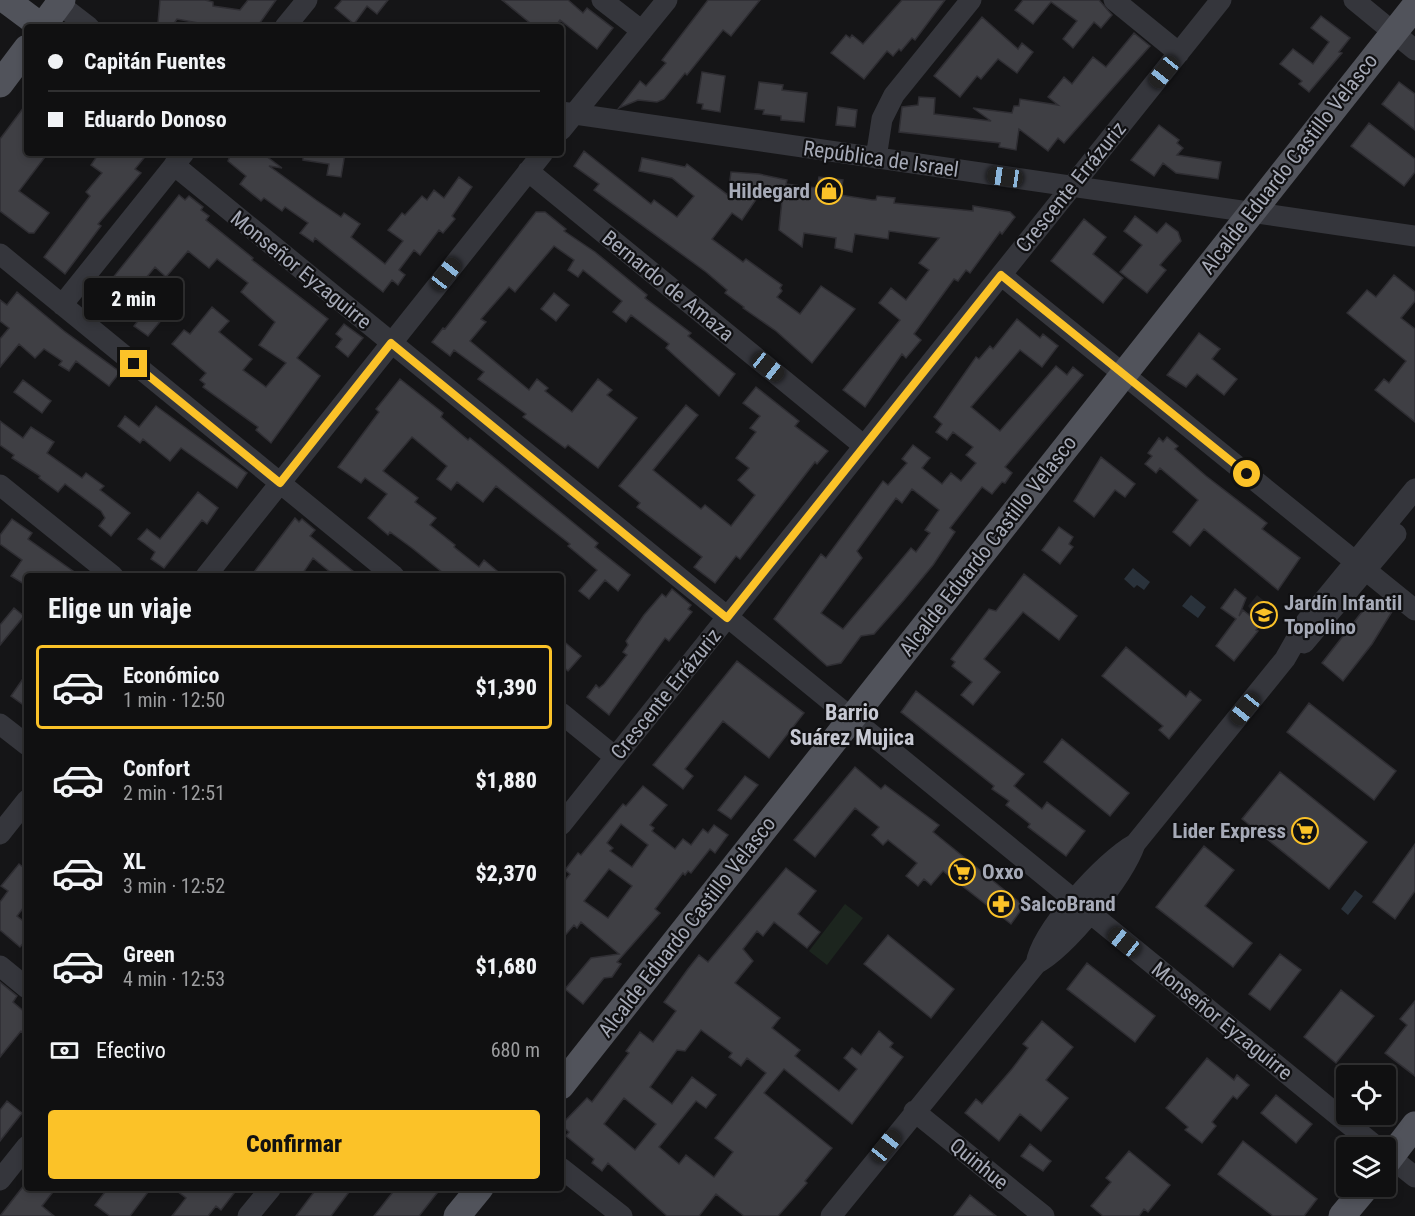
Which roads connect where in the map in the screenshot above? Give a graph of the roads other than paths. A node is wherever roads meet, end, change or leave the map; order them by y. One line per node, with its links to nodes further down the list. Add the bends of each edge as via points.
1 (6, 0): 11 (main road)
2 (308, 0): 14 (street)
3 (602, 0): 15 (street)
4 (667, 0): 15 (street)
5 (971, 0): 23 (street, via 894,95 882,119)
6 (1114, 0): 19 (street)
7 (1221, 0): 19 (street, Crescente Errázuriz)
8 (1354, 0): 16 (street)
9 (58, 1): 12 (main road); 13 (street)
10 (1415, 6): 16 (main road, Alcalde Eduardo Castillo Velasco)
11 (38, 24)
12 (44, 24)
13 (85, 24)
14 (288, 24)
15 (642, 31): 21 (street)
16 (1394, 33): 17 (street); 27 (main road, Alcalde Eduardo Castillo Velasco)
17 (1415, 50)
18 (24, 52): 20 (main road)
19 (1179, 53): 26 (street, Crescente Errázuriz)
20 (0, 84)
21 (565, 119): 23 (street, República de Israel)
22 (540, 156): 25 (street)
23 (876, 158): 26 (street, República de Israel)
24 (179, 159): 31 (street); 32 (street, Monseñor Eyzaguirre)
25 (528, 171): 32 (street); 34 (street, Bernardo de Amaza)
26 (1071, 187): 27 (street, República de Israel); 30 (street, Crescente Errázuriz)
27 (1251, 213): 28 (street, República de Israel); 33 (main road, Alcalde Eduardo Castillo Velasco)
28 (1415, 236)
29 (0, 254): 31 (street)
30 (1001, 275): 33 (street); 34 (street, Crescente Errázuriz)
31 (62, 305): 35 (street)
32 (391, 343): 35 (street); 44 (street, Monseñor Eyzaguirre)
33 (1124, 374): 39 (street); 46 (main road, Alcalde Eduardo Castillo Velasco)
34 (864, 446): 44 (street, Crescente Errázuriz)
35 (280, 483): 41 (street); 42 (street)
36 (0, 485): 40 (street)
37 (1415, 489): 39 (street)
38 (1415, 510): 39 (street)
39 (1361, 566): 43 (street); 53 (street, via 1306,622 1285,659 1135,844 1122,871)
40 (109, 573)
41 (208, 573)
42 (390, 573)
43 (1415, 610)
44 (727, 618): 46 (street, Monseñor Eyzaguirre); 49 (street, Crescente Errázuriz)
45 (564, 715): 49 (street)
46 (852, 719): 53 (street, Monseñor Eyzaguirre); 56 (main road, Alcalde Eduardo Castillo Velasco)
47 (0, 724): 48 (street)
48 (24, 744)
49 (615, 757): 51 (street, Crescente Errázuriz)
50 (24, 804): 52 (street)
51 (564, 821)
52 (0, 834)
53 (1082, 907): 57 (street, via 1061,945 1036,964); 59 (street, Monseñor Eyzaguirre)
54 (0, 966): 55 (street)
55 (24, 986)
56 (564, 1082)
57 (914, 1111): 72 (street); 73 (street, Quinhue)
58 (1415, 1125): 60 (main road)
59 (1363, 1137)
60 (1396, 1144)
61 (24, 1150): 65 (street)
62 (1396, 1163): 64 (street, Monseñor Eyzaguirre)
63 (564, 1170): 71 (street)
64 (1415, 1177)
65 (0, 1180)
66 (268, 1191): 69 (street)
67 (478, 1191): 70 (main road)
68 (1358, 1197): 74 (main road)
69 (248, 1216)
70 (457, 1216)
71 (622, 1216)
72 (830, 1216)
73 (1044, 1216)
74 (1342, 1216)

